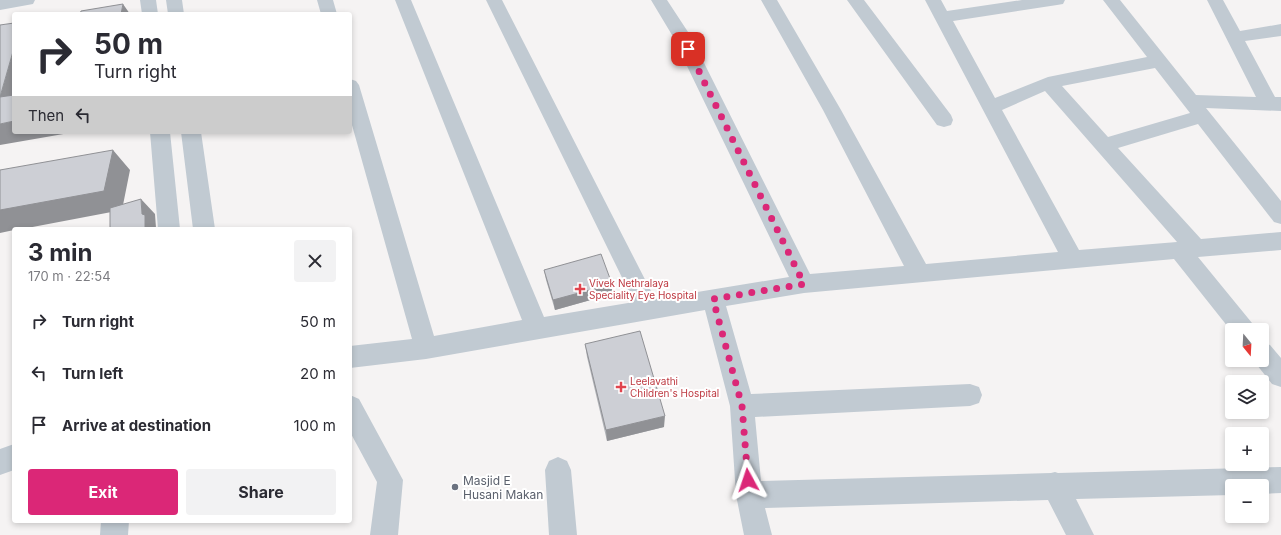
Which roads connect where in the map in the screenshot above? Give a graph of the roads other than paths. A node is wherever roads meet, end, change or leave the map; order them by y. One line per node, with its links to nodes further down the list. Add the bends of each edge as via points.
1 (27, 0): 14 (street)
2 (148, 0): 15 (street)
3 (174, 0): 16 (street)
4 (325, 0): 17 (street)
5 (403, 0): 43 (street)
6 (494, 0): 41 (street)
7 (659, 0): 39 (street, via 681,35)
8 (769, 0): 38 (street, via 832,110)
9 (855, 0): 28 (street)
10 (933, 0): 18 (street)
11 (1057, 0): 18 (street)
12 (1111, 0): 21 (street)
13 (1216, 0): 20 (street)
14 (0, 5)
15 (150, 12)
16 (176, 12)
17 (328, 12)
18 (942, 18): 26 (street)
19 (1281, 30): 20 (street)
20 (1235, 38): 25 (street)
21 (1159, 61): 22 (street); 24 (street)
22 (1048, 83): 26 (street); 31 (street)
23 (352, 93): 44 (street)
24 (1192, 101): 25 (street); 27 (street)
25 (1275, 103)
26 (990, 107): 37 (street)
27 (1203, 116): 31 (street); 32 (street)
28 (944, 120)
29 (160, 134): 33 (street)
30 (191, 134): 34 (street)
31 (1104, 145): 36 (street)
32 (1281, 216)
33 (169, 227)
34 (204, 227)
35 (1281, 241): 36 (street)
36 (1188, 249): 37 (street); 42 (street)
37 (1073, 259): 38 (street)
38 (920, 274): 39 (street)
39 (804, 284): 40 (street)
40 (713, 299): 41 (street); 49 (street)
41 (649, 310): 43 (street)
42 (1239, 323)
43 (537, 328): 44 (street)
44 (426, 348): 45 (street)
45 (352, 357)
46 (1269, 361): 47 (street)
47 (1281, 376)
48 (970, 396): 49 (street)
49 (742, 406): 56 (street)
50 (352, 411): 59 (street, via 390,480)
51 (12, 458): 52 (street)
52 (0, 462)
53 (558, 470): 60 (street)
54 (1281, 480): 55 (street)
55 (1055, 485): 56 (street); 62 (street)
56 (749, 495): 61 (street)
57 (115, 523): 58 (street)
58 (114, 535)
59 (384, 535)
60 (563, 535)
61 (758, 535)
62 (1080, 535)

